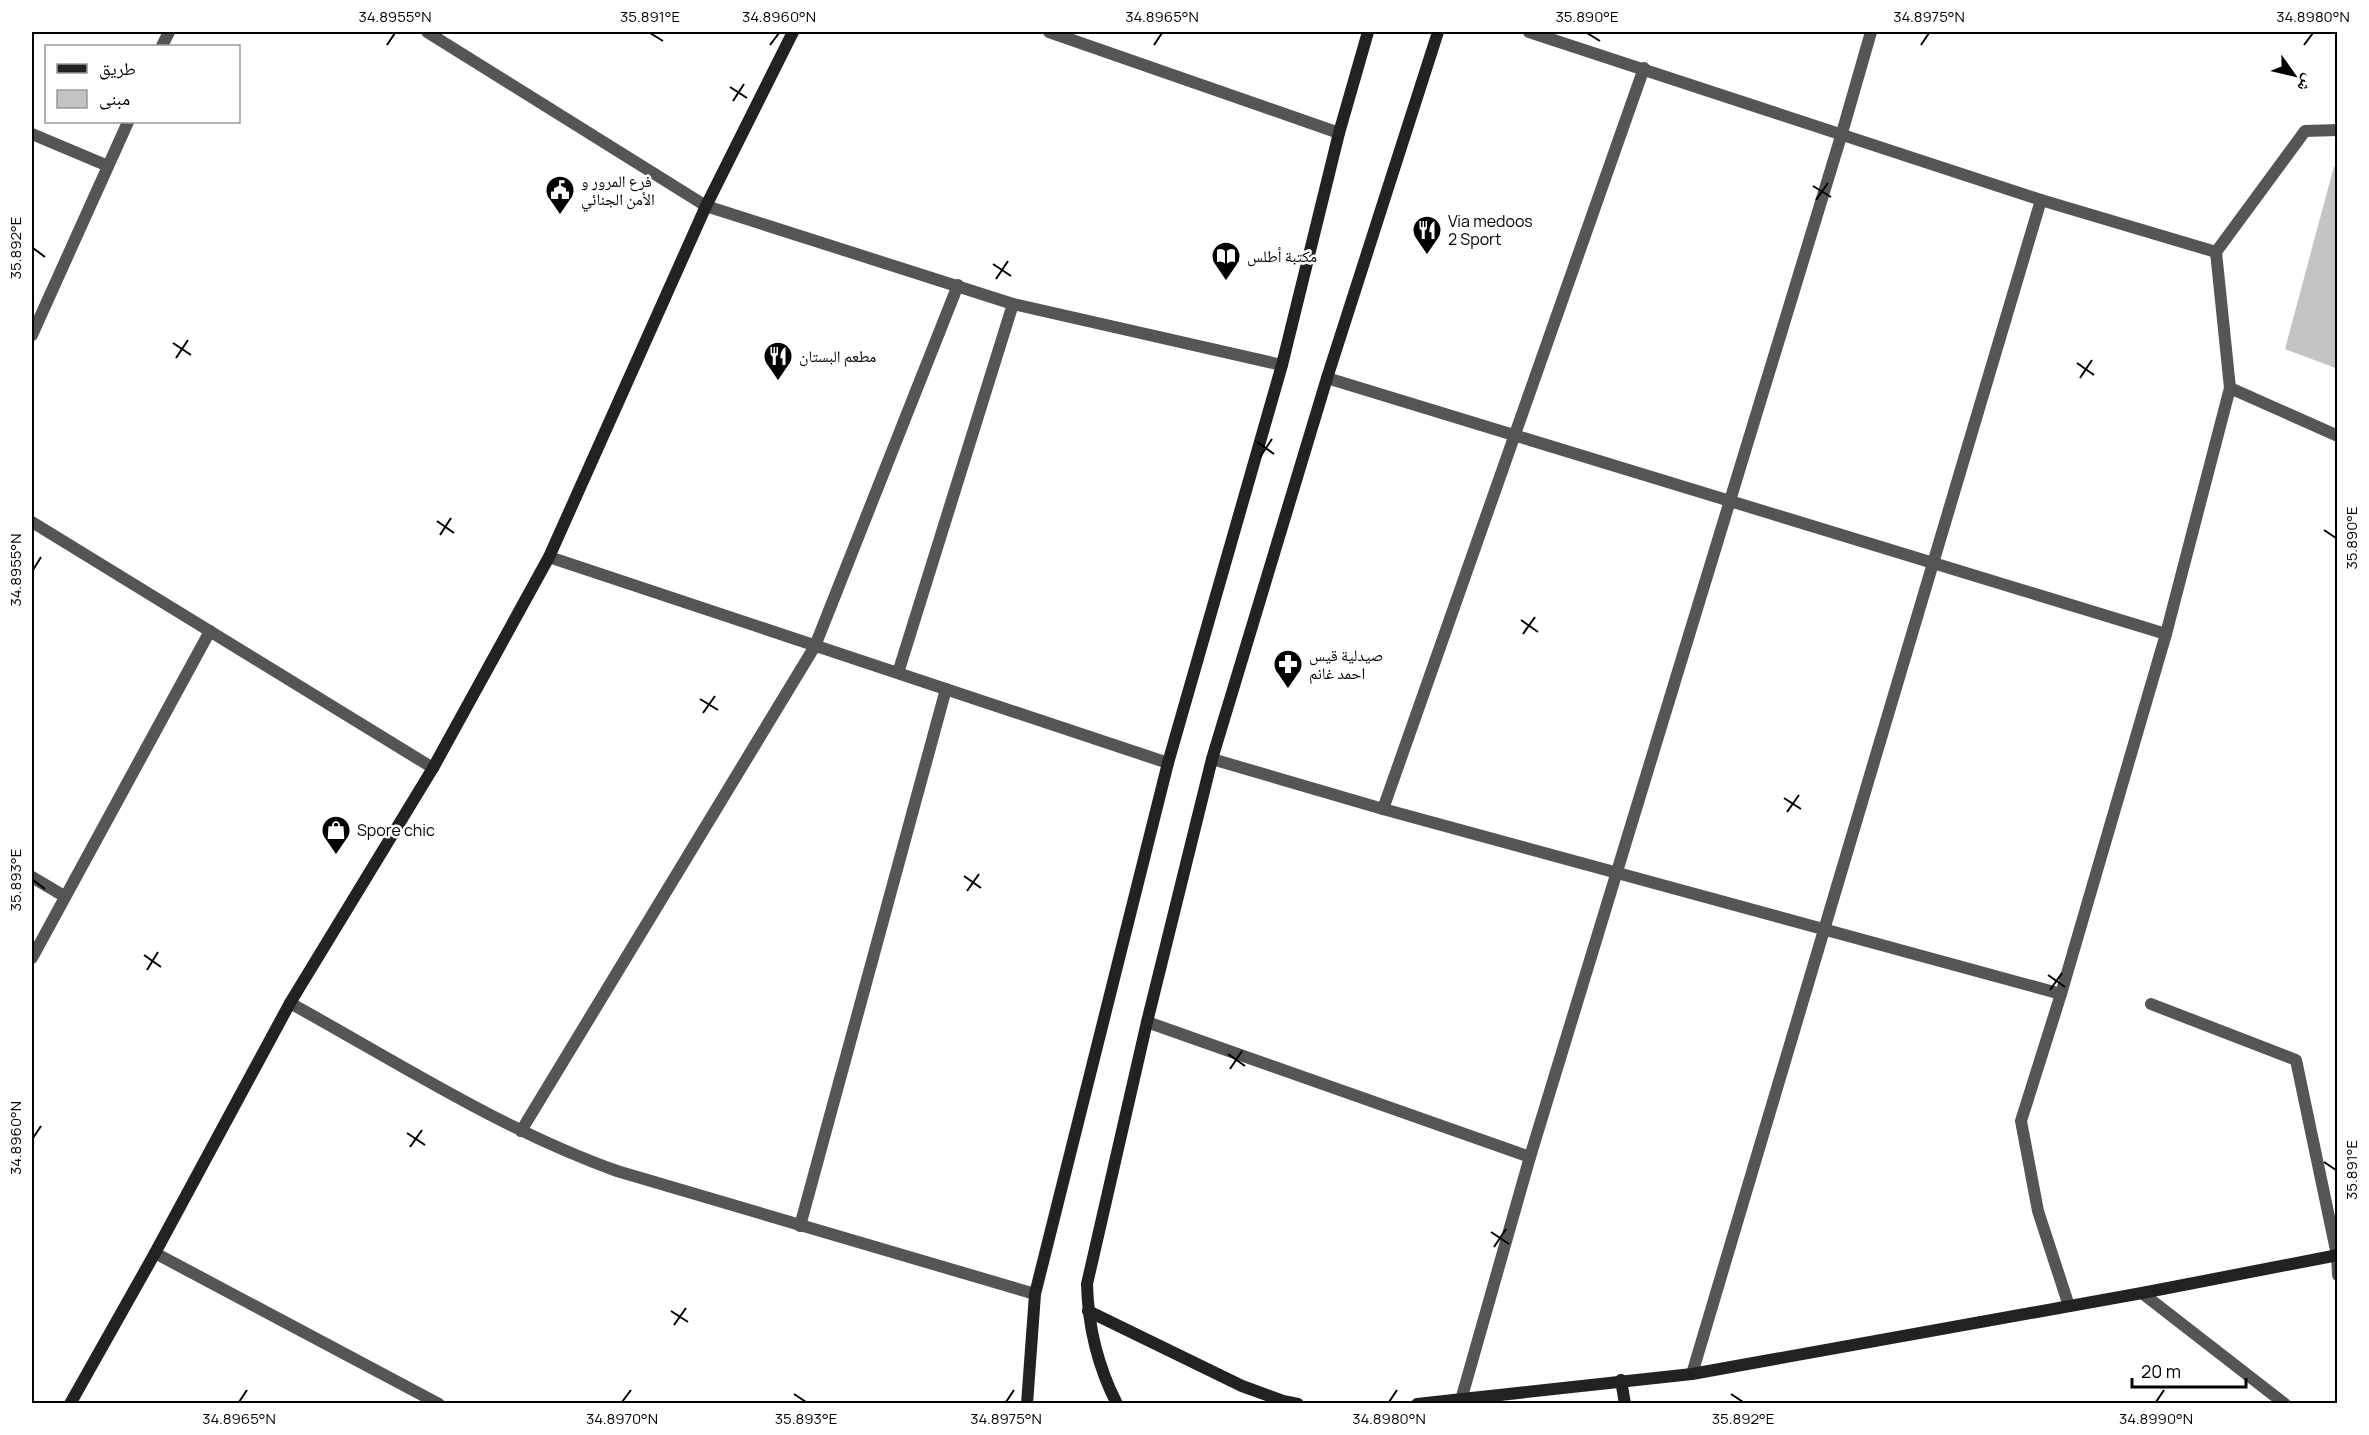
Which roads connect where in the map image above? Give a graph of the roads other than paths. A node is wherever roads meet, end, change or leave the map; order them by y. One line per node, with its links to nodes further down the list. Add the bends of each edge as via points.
1 (793, 32): 16 (main road)
2 (1049, 32): 11 (street)
3 (1368, 32): 11 (main road)
4 (1438, 32): 22 (main road)
5 (1529, 32): 8 (street)
6 (1871, 32): 13 (street)
7 (435, 34): 16 (street)
8 (1644, 68): 13 (street); 25 (street)
9 (128, 123): 14 (street)
10 (2337, 130): 17 (street, via 2305,131)
11 (1339, 133): 21 (main road)
12 (32, 134): 14 (street)
13 (1842, 134): 15 (street); 26 (street)
14 (108, 166): 20 (street)
15 (2041, 201): 17 (street); 29 (street)
16 (706, 206): 18 (street); 28 (main road)
17 (2216, 252): 23 (street)
18 (958, 285): 19 (street); 32 (street)
19 (1013, 304): 21 (street); 33 (street)
20 (32, 335)
21 (1282, 365): 36 (main road)
22 (1327, 378): 25 (street); 35 (main road)
23 (2230, 388): 24 (street); 31 (street)
24 (2337, 436)
25 (1514, 437): 26 (street); 38 (street)
26 (1730, 501): 29 (street); 39 (street)
27 (32, 522): 30 (street)
28 (549, 557): 32 (street); 37 (main road)
29 (1933, 562): 31 (street); 42 (street)
30 (210, 631): 37 (street); 41 (street)
31 (2166, 634): 44 (street)
32 (815, 646): 33 (street); 48 (street)
33 (898, 673): 34 (street)
34 (946, 689): 36 (street); 50 (street)
35 (1212, 759): 38 (street); 47 (main road)
36 (1168, 763): 55 (main road)
37 (433, 768): 45 (main road)
38 (1383, 809): 39 (street)
39 (1617, 873): 42 (street); 49 (street)
40 (32, 878): 41 (street)
41 (64, 896): 43 (street)
42 (1824, 930): 44 (street); 58 (street)
43 (32, 958)
44 (2061, 994): 56 (street, via 2021,1121 2038,1211)
45 (290, 1004): 48 (street); 51 (main road)
46 (2151, 1004): 52 (street, via 2296,1060)
47 (1147, 1022): 49 (street); 57 (main road, via 1092,1256)
48 (521, 1131): 50 (street, via 617,1171)
49 (1530, 1157): 60 (street)
50 (800, 1226): 55 (street)
51 (155, 1253): 62 (main road); 63 (street)
52 (2337, 1255): 53 (street); 54 (main road)
53 (2337, 1275)
54 (2142, 1293): 56 (main road); 69 (street)
55 (1035, 1294): 64 (main road)
56 (2069, 1306): 58 (main road)
57 (1088, 1311): 61 (main road, via 1242,1386); 65 (main road, via 1099,1362)
58 (1692, 1374): 59 (main road)
59 (1621, 1380): 60 (main road); 68 (main road)
60 (1461, 1400): 67 (main road)
61 (1285, 1402): 66 (main road)
62 (70, 1404)
63 (439, 1404)
64 (1027, 1404)
65 (1117, 1404)
66 (1298, 1404)
67 (1417, 1404)
68 (1625, 1404)
69 (2285, 1404)

